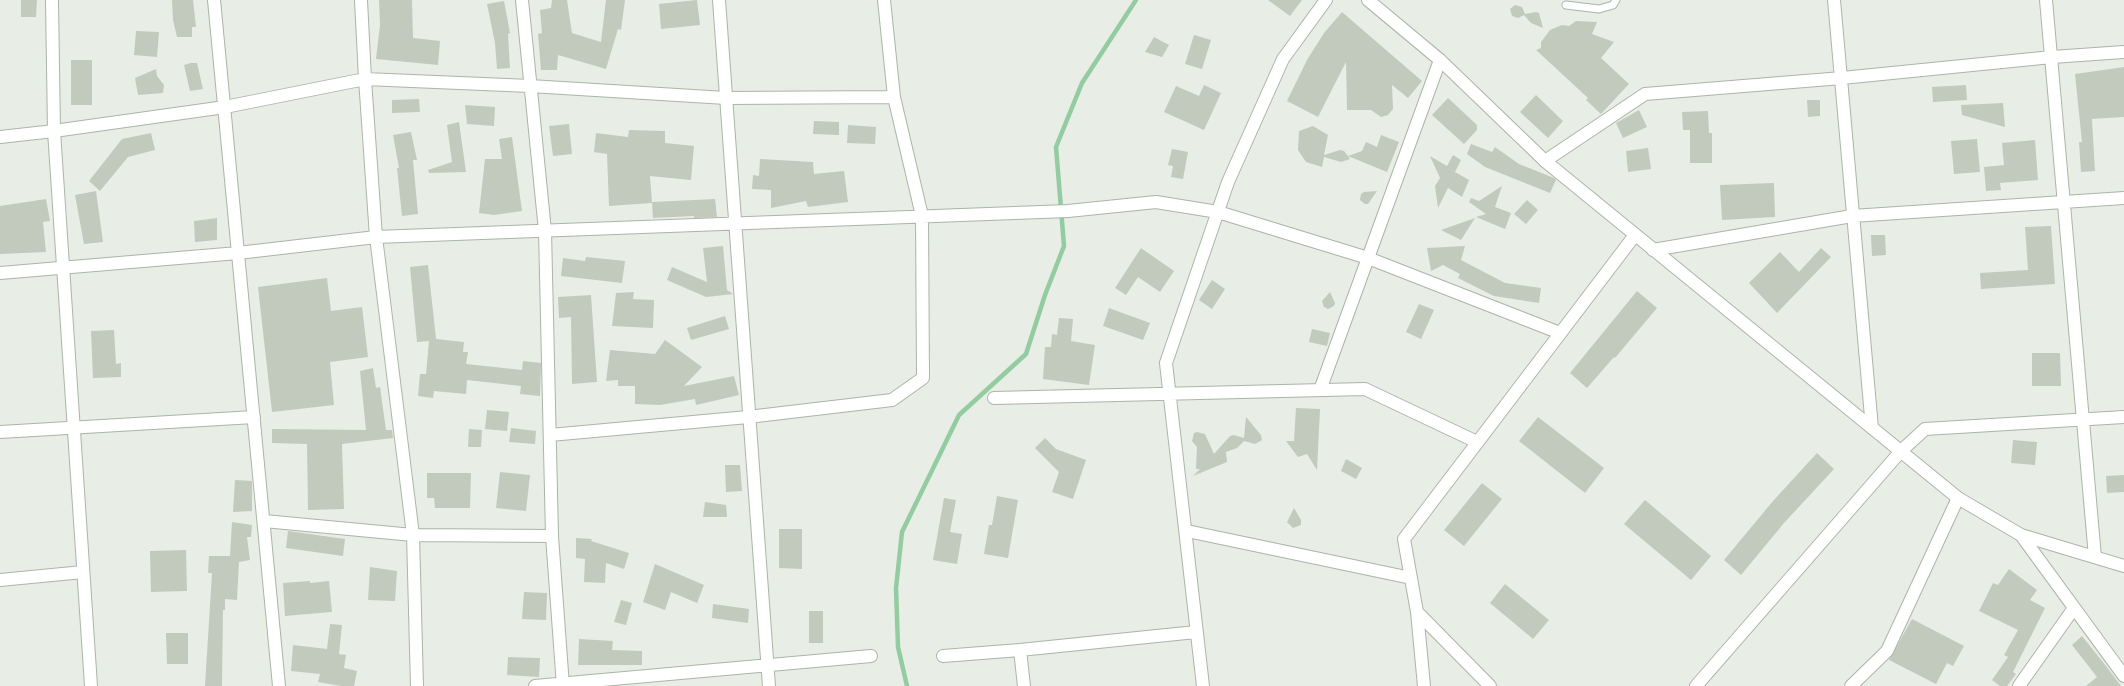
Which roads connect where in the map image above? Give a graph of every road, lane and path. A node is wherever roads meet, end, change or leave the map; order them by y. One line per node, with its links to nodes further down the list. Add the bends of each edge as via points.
1 (52, 0): 22 (street)
2 (214, 0): 21 (street)
3 (361, 0): 17 (street)
4 (522, 0): 18 (street)
5 (719, 0): 20 (street)
6 (884, 0): 19 (street)
7 (1326, 0): 27 (street, via 1282,59 1228,182)
8 (1368, 0): 15 (street)
9 (1616, 0): 12 (lane, via 1613,5 1599,9)
10 (1834, 0): 16 (street)
11 (2046, 0): 14 (street)
12 (1566, 5)
13 (2124, 52): 14 (street)
14 (2052, 57): 16 (street); 26 (street)
15 (1440, 60): 24 (street); 36 (street)
16 (1842, 78): 24 (street, via 1645,94); 29 (street)
17 (365, 79): 18 (street); 21 (street); 33 (street)
18 (530, 86): 20 (street); 31 (street)
19 (894, 97): 20 (street); 28 (street)
20 (726, 98): 30 (street)
21 (224, 107): 22 (street); 35 (street)
22 (54, 131): 23 (street); 37 (street)
23 (0, 137)
24 (1545, 161): 32 (street)
25 (2124, 198): 26 (street)
26 (2063, 202): 29 (street); 46 (street)
27 (1218, 212): 28 (street, via 1156,202 1068,211); 36 (street); 41 (street, via 1166,363)
28 (922, 216): 30 (street); 44 (street, via 923,378 892,400)
29 (1852, 216): 34 (street); 48 (street)
30 (735, 223): 31 (street); 44 (street)
31 (545, 231): 33 (street); 50 (street)
32 (1635, 235): 34 (street); 39 (street)
33 (376, 237): 35 (street); 56 (street)
34 (1652, 250): 48 (street)
35 (238, 253): 37 (street); 43 (street)
36 (1368, 258): 39 (street); 40 (street)
37 (63, 268): 38 (street); 47 (street)
38 (0, 273)
39 (1560, 333): 51 (street)
40 (1320, 390): 41 (street); 51 (street, via 1365,389)
41 (1171, 393): 42 (street); 55 (street)
42 (994, 398)
43 (254, 417): 47 (street); 54 (street)
44 (748, 417): 50 (street); 70 (street)
45 (2124, 417): 46 (street)
46 (2083, 421): 52 (street, via 1925,429); 59 (street)
47 (73, 427): 49 (street); 61 (street)
48 (1872, 428): 52 (street)
49 (0, 432)
50 (550, 435): 58 (street)
51 (1477, 442): 62 (street, via 1404,539)
52 (1901, 451): 53 (street); 82 (street)
53 (1958, 498): 57 (street); 83 (street, via 1887,651)
54 (264, 521): 56 (street); 74 (street)
55 (1187, 532): 62 (street); 66 (street)
56 (413, 535): 58 (street); 75 (street)
57 (2021, 535): 59 (street); 64 (street)
58 (552, 536): 72 (street)
59 (2095, 557): 60 (street)
60 (2124, 566)
61 (83, 572): 63 (street); 73 (street)
62 (1411, 578): 65 (street)
63 (0, 580)
64 (2074, 608): 71 (street); 84 (street)
65 (1417, 612): 80 (street); 81 (street)
66 (1196, 632): 67 (street); 79 (street)
67 (1020, 650): 69 (street); 78 (street)
68 (871, 656): 70 (street)
69 (943, 656)
70 (768, 665): 72 (street); 77 (street)
71 (2124, 676)
72 (563, 685): 76 (street)
73 (91, 686)
74 (279, 686)
75 (417, 686)
76 (534, 686)
77 (769, 686)
78 (1024, 686)
79 (1202, 686)
80 (1424, 686)
81 (1490, 686)
82 (1696, 686)
83 (1851, 686)
84 (2019, 686)

